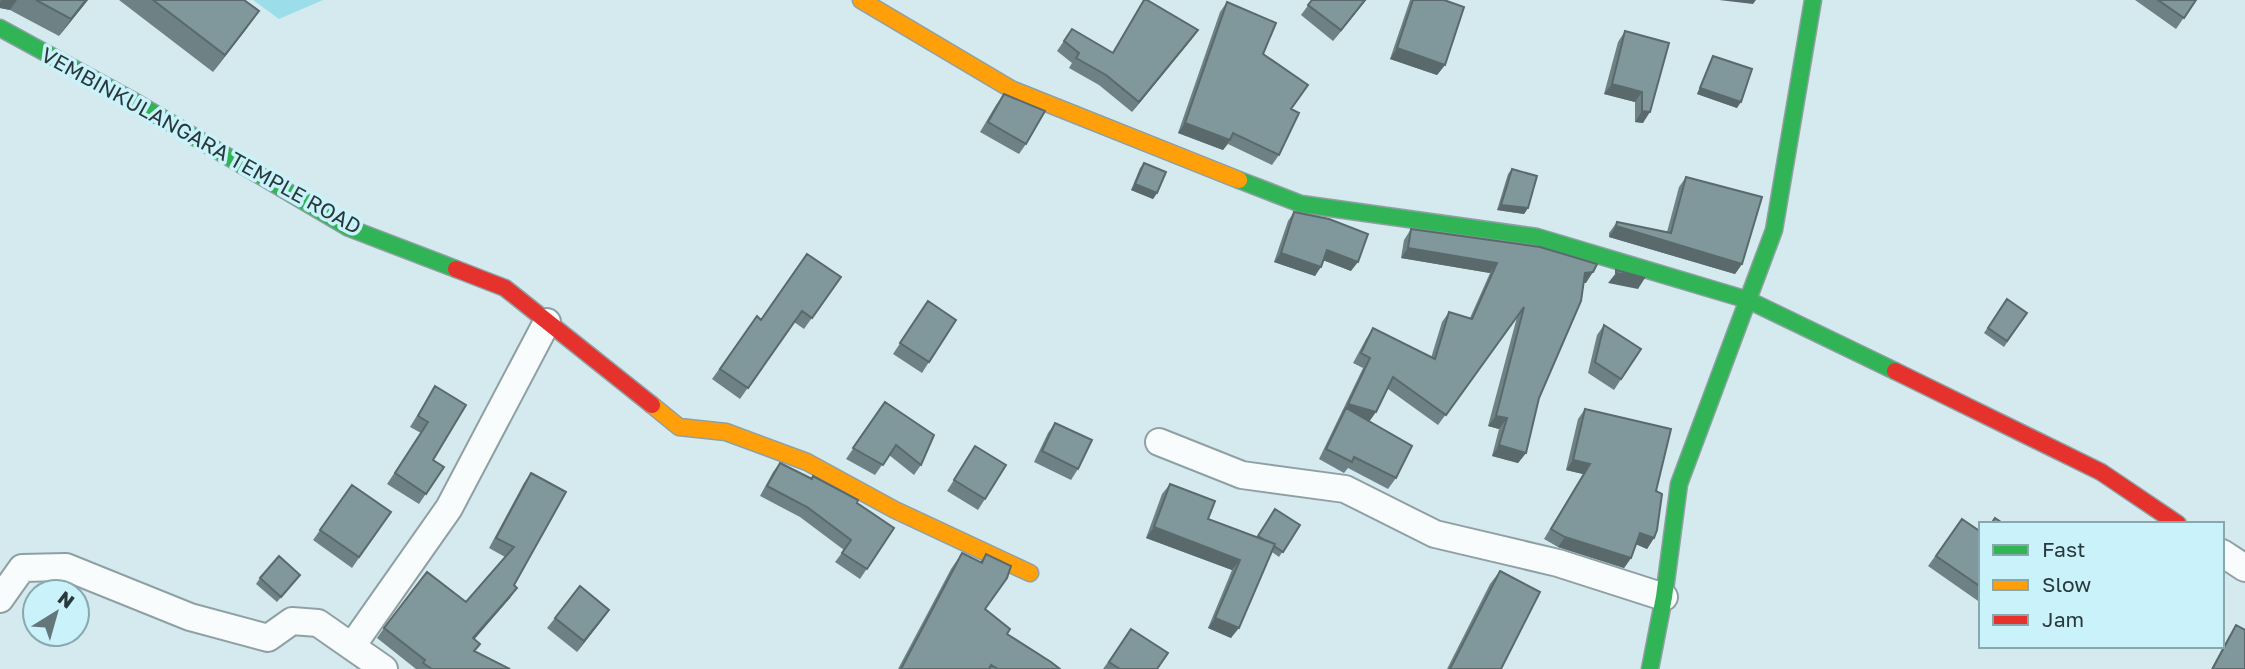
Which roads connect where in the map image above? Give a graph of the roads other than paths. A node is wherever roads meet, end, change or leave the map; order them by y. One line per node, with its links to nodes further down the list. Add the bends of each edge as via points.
1 (861, 0): 4 (street, via 1012,89 1301,204 1537,237)
2 (1813, 0): 4 (street, via 1774,230)
3 (0, 28): 5 (street, VEMBINKULANGARA TEMPLE ROAD, via 349,228 505,288)
4 (1748, 300): 7 (street, via 2101,472); 11 (street, via 1679,484)
5 (547, 322): 10 (street, VEMBINKULANGARA TEMPLE ROAD, via 680,427 726,432 807,462 895,510); 13 (street, via 449,508)
6 (1159, 442): 11 (street, via 1242,475 1345,489 1436,534 1558,563)
7 (2176, 522)
8 (2224, 554): 9 (street)
9 (2245, 568)
10 (1030, 573)
11 (1664, 597): 15 (street)
12 (0, 599): 13 (street, via 22,568 66,567 190,617 268,638 292,621 318,623)
13 (352, 646): 14 (street)
14 (384, 669)
15 (1650, 669)

